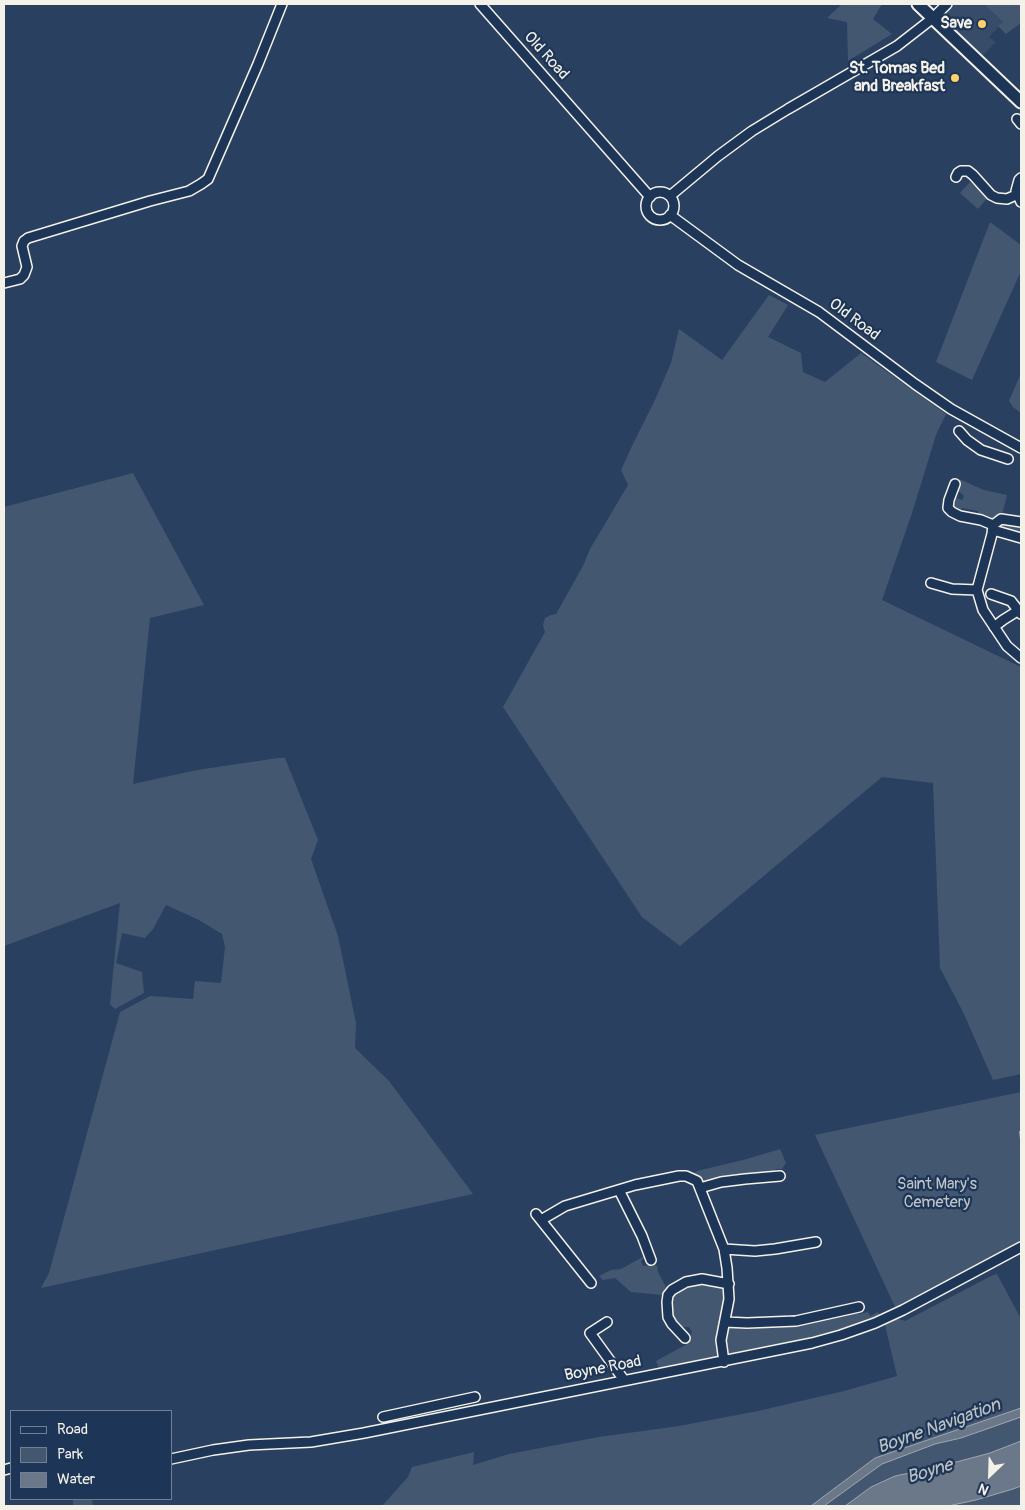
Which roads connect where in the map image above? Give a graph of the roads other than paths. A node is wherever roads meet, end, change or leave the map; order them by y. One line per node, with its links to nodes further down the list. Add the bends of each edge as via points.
1 (282, 4): 13 (street, via 208,178 189,191 28,238 22,246 27,267 24,276)
2 (480, 4): 10 (street, Old Road)
3 (918, 4): 5 (main road)
4 (947, 4): 5 (street)
5 (933, 18): 6 (main road); 9 (street, via 897,46 752,131)
6 (1021, 102)
7 (956, 177): 11 (street, via 961,171 968,171 990,195)
8 (1021, 178): 11 (street, via 1016,191)
9 (670, 196): 10 (street, via 660,192); 12 (street, via 673,204)
10 (650, 197): 12 (street, via 646,204 650,216 662,220)
11 (1019, 198)
12 (670, 215): 15 (street, Old Road, via 738,265 819,312 945,404)
13 (4, 283)
14 (959, 431): 17 (street, via 981,450)
15 (1006, 441): 16 (street, Old Road); 17 (street)
16 (1021, 448)
17 (998, 456): 18 (street)
18 (1008, 459)
19 (955, 484): 21 (street, via 948,508 960,516 981,520)
20 (1021, 522): 21 (street, via 1001,519)
21 (993, 527): 22 (street); 24 (street)
22 (1021, 538)
23 (931, 583): 24 (street, via 952,589)
24 (977, 590): 27 (street, via 982,610)
25 (991, 594): 26 (street, via 1010,601)
26 (1020, 612): 27 (street)
27 (994, 627): 28 (street, via 1007,646)
28 (1021, 658)
29 (780, 1176): 30 (street, via 721,1182)
30 (700, 1188): 31 (street, via 697,1181 686,1176); 34 (street)
31 (619, 1190): 35 (street); 36 (street, via 539,1217)
32 (816, 1242): 34 (street, via 775,1249)
33 (1021, 1247): 42 (street, Boyne Road, via 875,1323 812,1343)
34 (724, 1250): 37 (street)
35 (651, 1260)
36 (591, 1283)
37 (729, 1284): 40 (street); 41 (street, via 702,1279 686,1282 672,1290 668,1295 668,1317)
38 (859, 1307): 40 (street, via 796,1320)
39 (607, 1322): 43 (street, via 590,1333)
40 (725, 1322): 42 (street, via 722,1340)
41 (685, 1338)
42 (724, 1362): 43 (street, Boyne Road)
43 (624, 1380): 47 (street, Boyne Road)
44 (475, 1397): 45 (street)
45 (433, 1406): 46 (street); 47 (street)
46 (383, 1417)
47 (436, 1418): 48 (street, Boyne Road, via 311,1442 249,1444)
48 (172, 1459)

